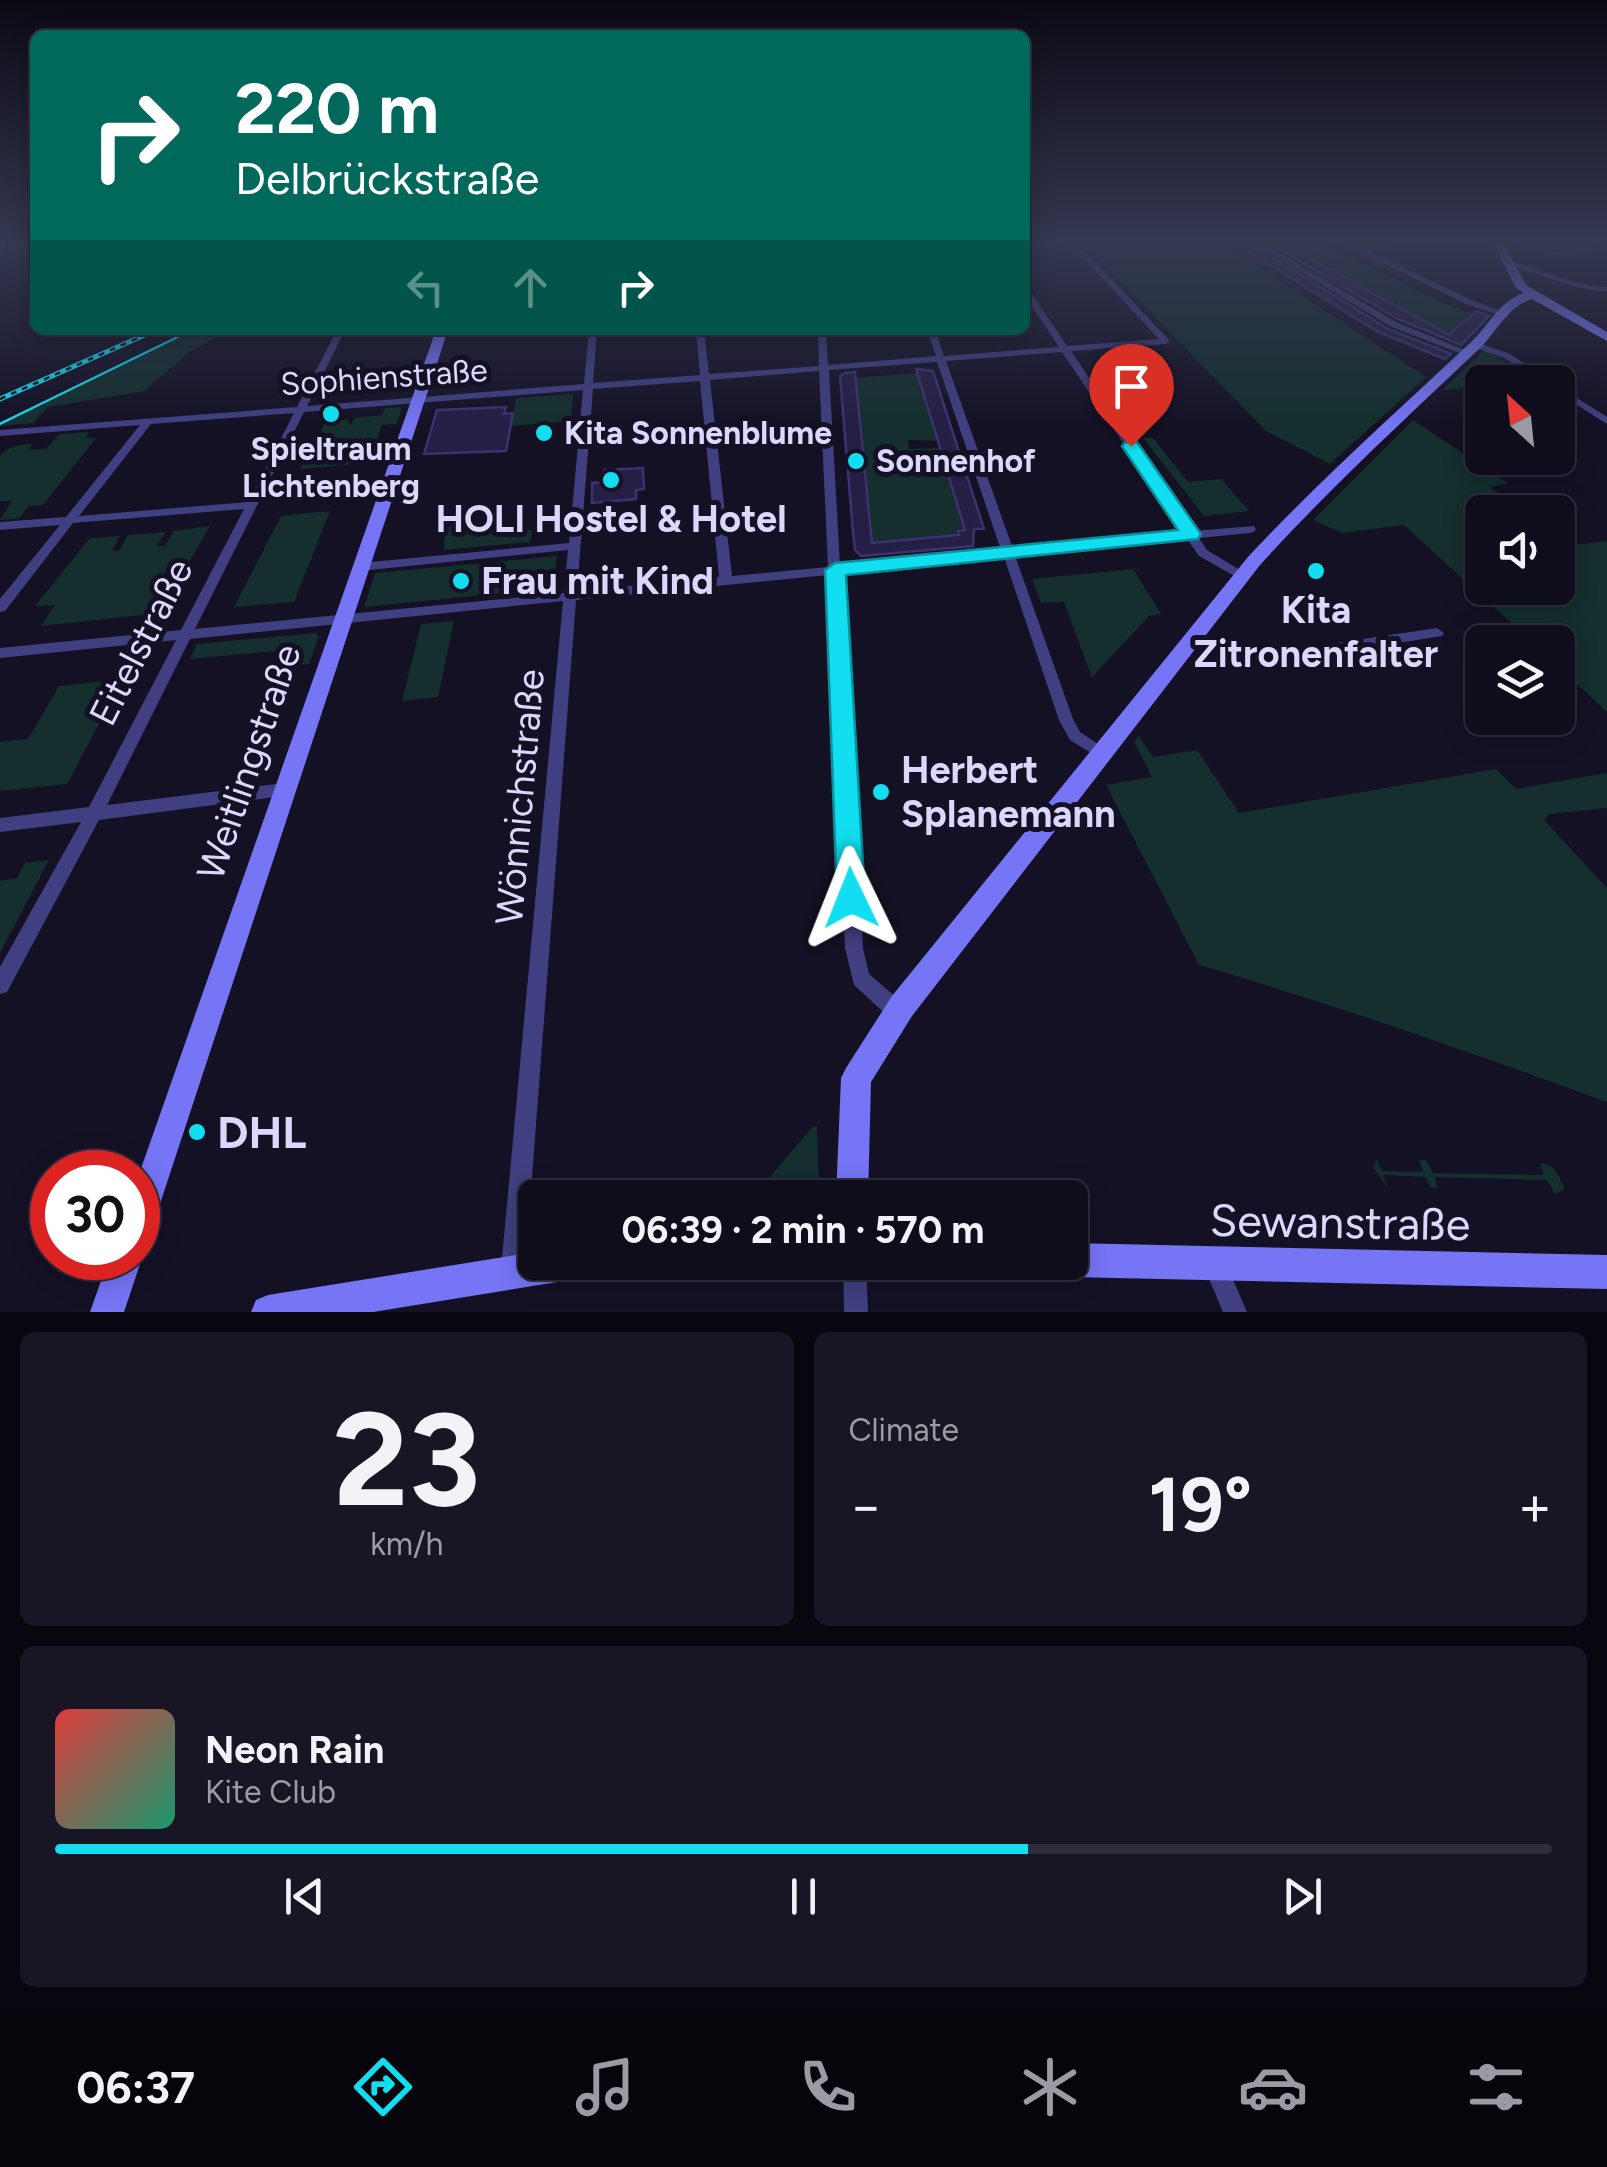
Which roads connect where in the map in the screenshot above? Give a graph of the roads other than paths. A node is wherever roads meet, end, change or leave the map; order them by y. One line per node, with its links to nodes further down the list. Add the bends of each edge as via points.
1 (1035, 304): 15 (street)
2 (1131, 304): 15 (street, Sophienstraße, via 1166,341)
3 (1360, 304): 16 (street, via 1393,324)
4 (1479, 304): 7 (street)
5 (1511, 304): 7 (street)
6 (1549, 304): 14 (street)
7 (1506, 314): 16 (street)
8 (338, 335): 24 (street, Eitelstraße)
9 (440, 335): 22 (street, Weitlingstraße)
10 (593, 335): 21 (street, Wönnichstraße)
11 (701, 335): 20 (street)
12 (822, 335): 19 (street)
13 (933, 335): 17 (street)
14 (1607, 337)
15 (1065, 349): 17 (street, Sophienstraße); 32 (street)
16 (1472, 349): 18 (street); 37 (street, via 1304,506)
17 (941, 359): 19 (street, Sophienstraße); 34 (street)
18 (1521, 365)
19 (824, 368): 20 (street, Sophienstraße); 36 (street)
20 (705, 378): 21 (street, Sophienstraße); 38 (street)
21 (588, 387): 22 (street, Sophienstraße); 33 (street, Wönnichstraße)
22 (418, 400): 24 (street, Sophienstraße); 35 (street, Weitlingstraße)
23 (1575, 400): 26 (street)
24 (300, 408): 25 (street, Sophienstraße); 28 (street, Eitelstraße)
25 (149, 420): 27 (street, Sophienstraße); 29 (street)
26 (1607, 421)
27 (1, 433)
28 (250, 505): 29 (street); 43 (street, Eitelstraße)
29 (70, 520): 30 (street); 40 (street)
30 (0, 526)
31 (1250, 529): 32 (street)
32 (1191, 534): 34 (street); 37 (street, via 1216,564)
33 (575, 546): 35 (street); 39 (street, Wönnichstraße)
34 (1007, 552): 36 (street); 46 (street, via 1066,720)
35 (360, 567): 41 (street, Weitlingstraße)
36 (835, 570): 38 (street); 51 (street, via 854,948 861,979)
37 (1242, 576): 46 (street)
38 (726, 581): 39 (street)
39 (570, 597): 41 (street); 57 (street, Wönnichstraße)
40 (0, 608)
41 (342, 620): 43 (street); 47 (street, Weitlingstraße)
42 (1436, 633): 44 (street)
43 (184, 635): 45 (street); 48 (street, Eitelstraße)
44 (1309, 652)
45 (0, 653)
46 (1102, 754): 51 (street)
47 (284, 790): 48 (street); 52 (street, Weitlingstraße)
48 (94, 814): 49 (street); 50 (street, Eitelstraße)
49 (0, 825)
50 (0, 984)
51 (898, 1012): 53 (street, via 856,1078)
52 (160, 1157)
53 (853, 1180)
54 (1088, 1260): 55 (street, Sewanstraße)
55 (1214, 1264): 58 (street, Sewanstraße); 64 (street)
56 (518, 1269): 57 (street)
57 (513, 1270): 62 (street)
58 (1607, 1272)
59 (118, 1280): 61 (street)
60 (855, 1280): 63 (street)
61 (107, 1312)
62 (268, 1312)
63 (856, 1312)
64 (1235, 1312)

